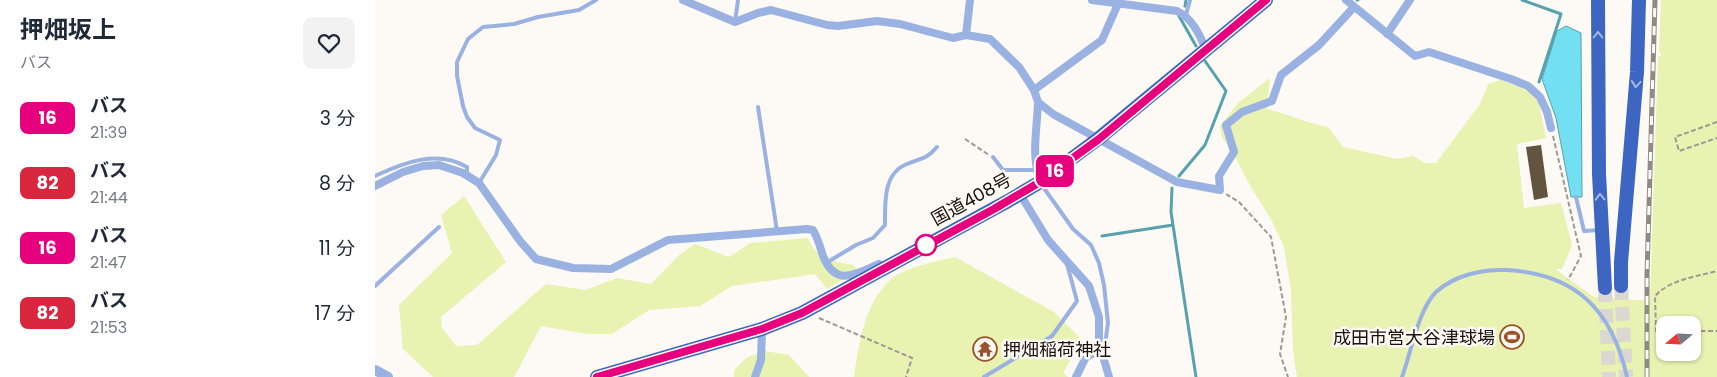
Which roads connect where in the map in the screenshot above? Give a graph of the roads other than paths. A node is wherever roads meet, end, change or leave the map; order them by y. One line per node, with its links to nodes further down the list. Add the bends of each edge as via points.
1 (596, 0): 29 (lane, via 579,10 483,27 467,39 457,62 463,106 475,128 500,140 496,155)
2 (683, 0): 15 (street)
3 (738, 0): 15 (lane)
4 (970, 0): 17 (street)
5 (1092, 0): 12 (street)
6 (1190, 0): 14 (lane)
7 (1266, 0): 18 (highway, 国道408号)
8 (1346, 0): 13 (street)
9 (1410, 0): 16 (street)
10 (1598, 0): 34 (highway, one-way to 10)
11 (1639, 0): 40 (highway, one-way to 40, via 1637,72)
12 (1118, 4): 14 (street, via 1177,11); 19 (street, via 1102,40)
13 (1355, 7): 16 (street); 23 (street, via 1319,45 1281,75 1271,101 1242,112 1227,125 1234,152 1219,176 1220,190 1177,182)
14 (1186, 15): 18 (street)
15 (735, 22): 17 (street, via 771,10 827,25 877,21 953,38)
16 (1387, 34): 22 (street, via 1415,56 1429,52 1528,86 1540,97)
17 (965, 35): 19 (street, via 991,39 1019,68)
18 (1206, 50): 23 (highway, 国道408号)
19 (1034, 90): 20 (street)
20 (1038, 102): 23 (street); 28 (street, via 1034,154)
21 (758, 107): 35 (lane)
22 (1551, 128)
23 (1099, 139): 28 (highway, 国道408号)
24 (937, 147): 38 (lane, via 929,156 904,164 892,173 885,198 885,225 873,238)
25 (993, 158): 28 (lane, via 1003,170)
26 (467, 175): 27 (lane, via 467,167 461,164 423,158); 29 (street); 30 (street, via 439,165 423,166)
27 (375, 176)
28 (1038, 176): 31 (highway, 国道408号); 43 (lane, via 1073,228 1091,245 1099,263 1109,323)
29 (479, 183): 35 (street, via 536,259 573,268 611,269 669,240)
30 (375, 186)
31 (1020, 194): 36 (highway, 国道408号); 37 (street, via 1040,229)
32 (1576, 197): 34 (lane, via 1584,231)
33 (439, 228): 39 (lane)
34 (1602, 230): 41 (highway)
35 (777, 232): 38 (street, via 813,230)
36 (929, 243): 38 (street, via 851,276 843,277 833,272); 42 (highway, 国道408号, via 806,312)
37 (1067, 262): 43 (street, via 1089,286 1095,300); 48 (lane, via 1077,301 1052,336)
38 (827, 263)
39 (375, 286)
40 (1621, 286)
41 (1605, 288)
42 (762, 329): 46 (highway, 国道408号); 47 (street, via 761,360)
43 (1102, 354): 49 (street, via 1087,357); 50 (street)
44 (375, 370): 45 (street)
45 (388, 377)
46 (597, 377)
47 (755, 377)
48 (984, 377)
49 (1076, 377)
50 (1109, 377)
51 (1402, 377): 52 (lane, via 1419,322 1430,300 1454,279 1497,270 1544,275 1566,284 1589,301 1615,338)
52 (1627, 377)

